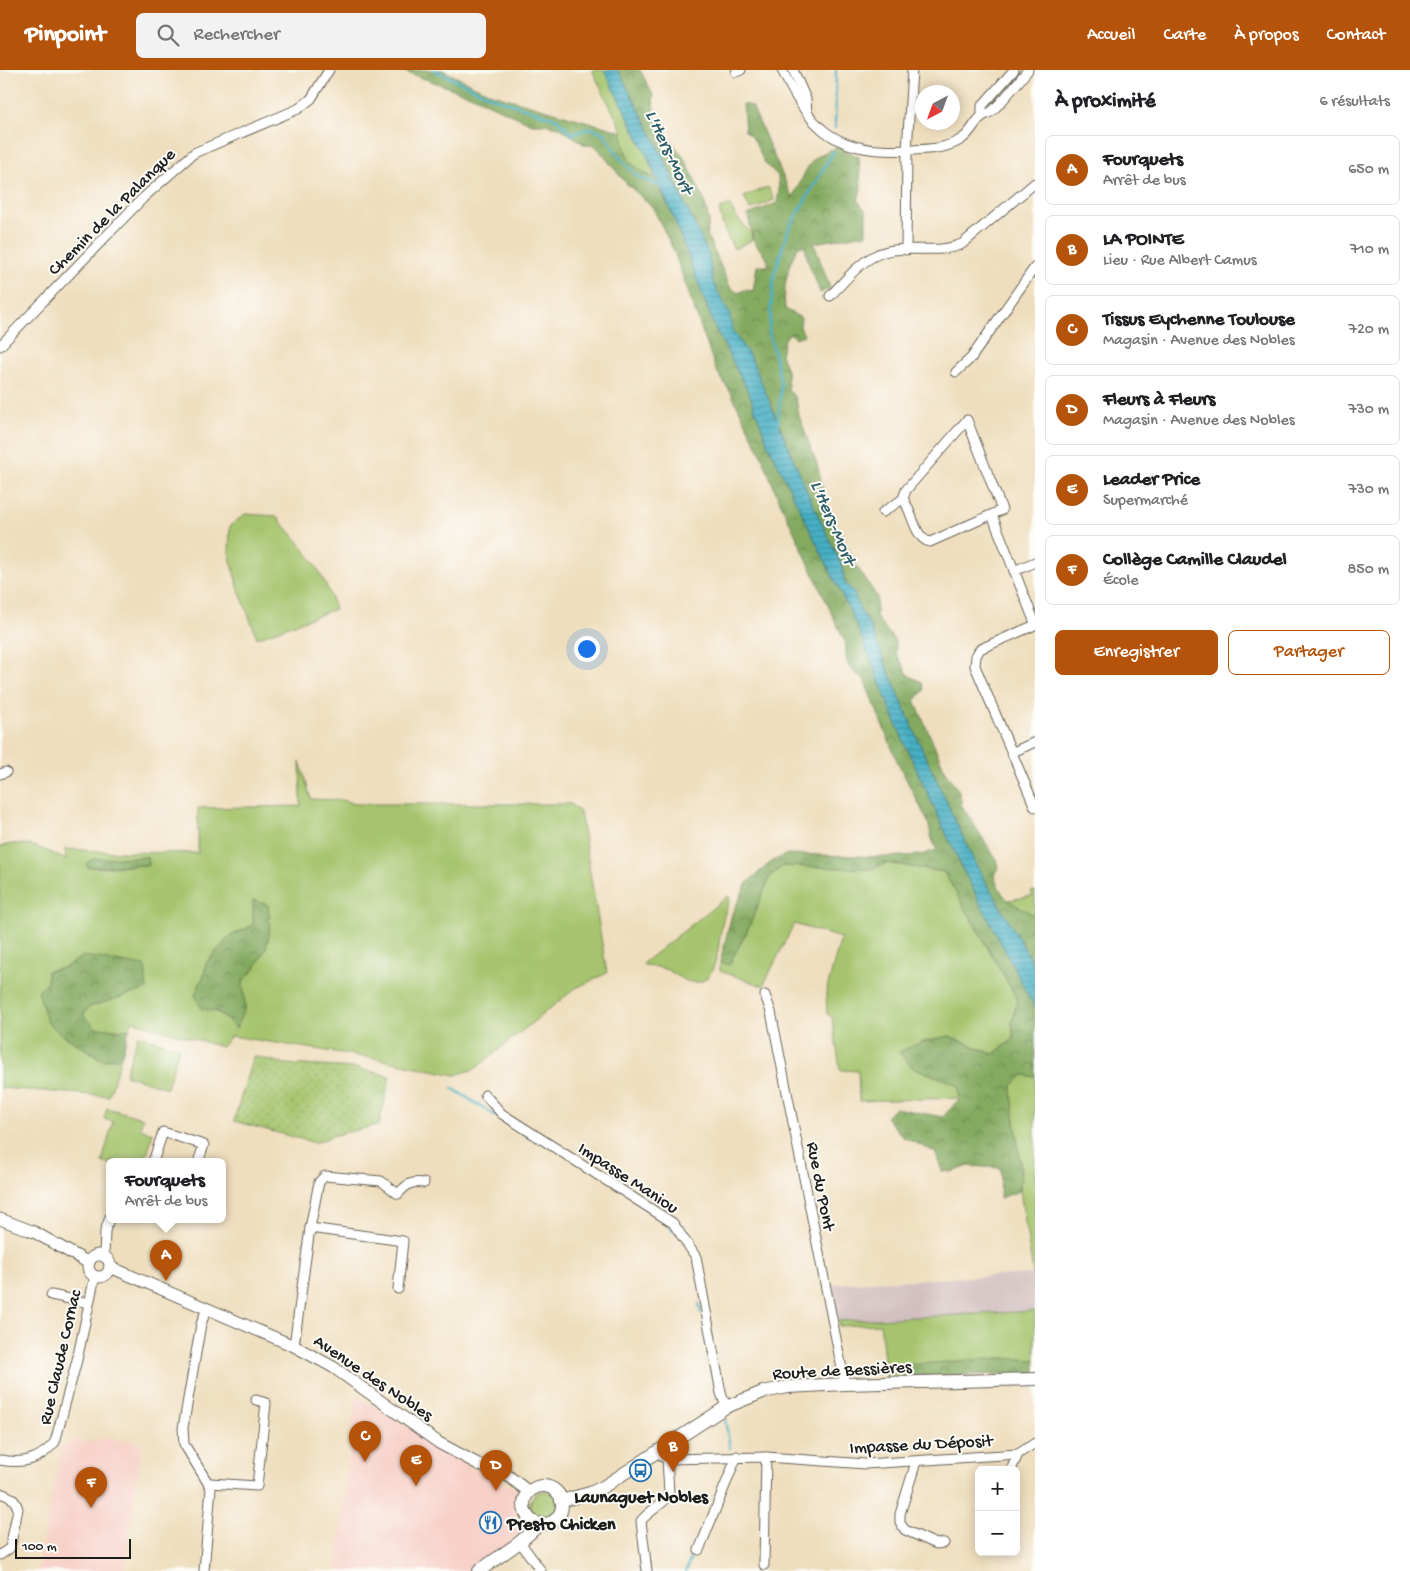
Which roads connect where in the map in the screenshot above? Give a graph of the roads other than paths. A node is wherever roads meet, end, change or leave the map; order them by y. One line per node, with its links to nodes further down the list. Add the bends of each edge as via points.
1 (329, 70): 14 (street, Chemin de la Palanque, via 311,99 298,109 194,153 137,204)
2 (782, 70): 7 (street, via 798,102)
3 (793, 70): 7 (street, via 806,99)
4 (912, 70): 9 (street)
5 (1014, 70): 8 (street, via 982,106)
6 (1028, 70): 8 (street, via 992,112)
7 (807, 112): 9 (street, via 823,130 847,146)
8 (982, 116): 9 (street, via 964,138 944,148)
9 (907, 150): 11 (street)
10 (1035, 183): 11 (street, via 962,244 949,250)
11 (906, 250): 13 (street, via 874,256)
12 (1035, 267): 15 (street, via 971,358)
13 (830, 296)
14 (0, 346)
15 (956, 372)
16 (903, 499): 17 (street); 18 (street, via 920,537 930,542); 18 (street, via 906,490 967,420 1002,510)
17 (883, 512)
18 (992, 515): 20 (street)
19 (1035, 562): 20 (street)
20 (1014, 571): 21 (street)
21 (1035, 624): 23 (street, via 980,649 976,656 975,666)
22 (1035, 742): 23 (street)
23 (1013, 752): 24 (street)
24 (1035, 807)
25 (765, 995): 43 (street, Rue du Pont)
26 (484, 1095): 45 (street, Impasse Maniou, via 515,1123 673,1223 688,1241 696,1257)
27 (154, 1158): 28 (street, via 162,1132 204,1145)
28 (199, 1158)
29 (424, 1183): 32 (street, via 408,1184 398,1194 381,1181 325,1176 319,1182)
30 (0, 1219): 34 (street, via 34,1232)
31 (108, 1223): 33 (street)
32 (310, 1228): 37 (street, via 403,1241); 41 (street)
33 (104, 1257): 34 (street, via 95,1256); 35 (street)
34 (89, 1263): 36 (street)
35 (110, 1267): 36 (street, via 105,1276); 40 (street, Avenue des Nobles)
36 (95, 1276): 39 (street, Rue Claude Cornac)
37 (398, 1289)
38 (51, 1295): 39 (street)
39 (89, 1303): 51 (street, Rue Claude Cornac, via 78,1360 55,1442 26,1462)
40 (208, 1308): 41 (street, Avenue des Nobles); 54 (street, via 201,1324 183,1428 184,1444)
41 (294, 1346): 55 (street, Avenue des Nobles, via 333,1367 439,1443 507,1475)
42 (1035, 1379): 43 (main road, Route de Bessières)
43 (845, 1384): 45 (main road, Route de Bessières, via 788,1387 763,1392)
44 (256, 1400): 54 (street, via 266,1404 257,1486)
45 (726, 1407): 48 (main road, Route de Bessières)
46 (1035, 1443): 47 (street, Impasse du Déposit)
47 (1018, 1454): 52 (street, Impasse du Déposit); 53 (street, Impasse du Déposit)
48 (662, 1456): 49 (street, Impasse du Déposit); 57 (main road, Route de Bessières, via 596,1490); 68 (street, via 668,1497 641,1520)
49 (737, 1456): 50 (street, Impasse du Déposit); 62 (street)
50 (766, 1457): 52 (street, Impasse du Déposit, via 866,1464); 64 (street)
51 (0, 1460)
52 (916, 1462): 61 (street, via 900,1523 912,1534 936,1544)
53 (1013, 1466)
54 (210, 1483): 65 (street)
55 (529, 1492): 57 (main road, via 545,1486 556,1491); 58 (main road, via 524,1503)
56 (0, 1493): 63 (street, via 16,1502 18,1509 10,1548)
57 (561, 1501): 59 (main road, via 557,1518)
58 (526, 1515): 59 (main road); 60 (main road)
59 (540, 1524): 60 (main road)
60 (520, 1542): 66 (main road); 67 (street)
61 (944, 1543)
62 (699, 1550)
63 (0, 1554)
64 (764, 1565)
65 (204, 1571)
66 (480, 1571)
67 (541, 1571)
68 (647, 1571)

